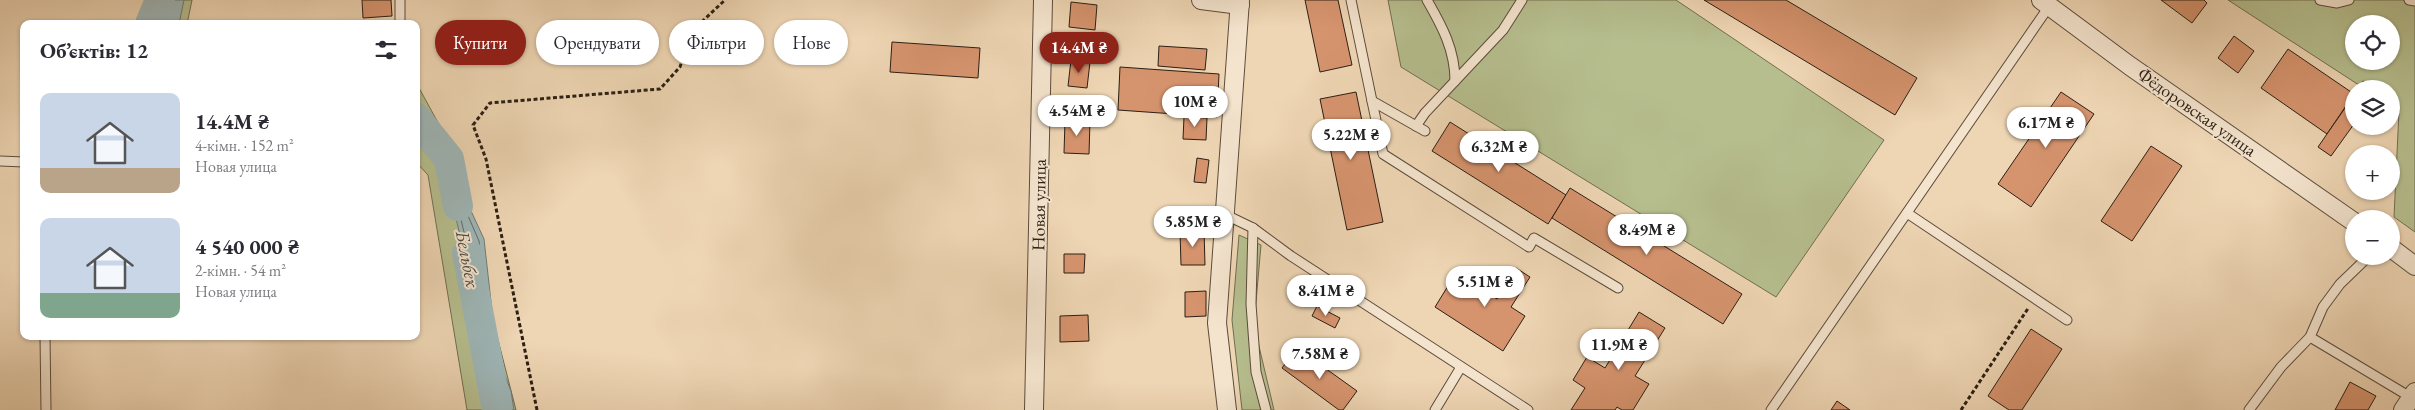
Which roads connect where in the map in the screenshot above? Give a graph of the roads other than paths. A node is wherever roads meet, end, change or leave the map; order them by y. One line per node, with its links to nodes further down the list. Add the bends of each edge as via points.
1 (400, 0): 13 (lane)
2 (1044, 0): 34 (street, Новая улица)
3 (1201, 0): 11 (street)
4 (1351, 0): 15 (lane)
5 (1427, 0): 14 (lane, via 1452,50)
6 (1522, 0): 14 (lane, via 1503,30)
7 (2320, 0): 8 (lane, via 2337,3)
8 (2348, 0)
9 (2410, 0): 10 (lane)
10 (2415, 1)
11 (1240, 2): 20 (street)
12 (2047, 2): 21 (lane); 22 (street, Фёдоровская улица)
13 (400, 20)
14 (1455, 81): 16 (lane)
15 (1372, 101): 16 (lane); 27 (lane, via 1383,154 1529,247 1534,238)
16 (1416, 126): 17 (lane)
17 (1425, 132)
18 (0, 161): 19 (lane)
19 (20, 162)
20 (1223, 213): 23 (lane); 35 (street, via 1217,323)
21 (1906, 213): 28 (lane); 39 (lane)
22 (2345, 216)
23 (1253, 228): 31 (lane); 36 (lane, via 1251,304 1256,372)
24 (2400, 255): 26 (street)
25 (2360, 265): 29 (lane, via 2329,299)
26 (2415, 266)
27 (1618, 288)
28 (2067, 320)
29 (2310, 337): 32 (lane); 40 (lane, via 2282,367)
30 (45, 340): 33 (lane)
31 (1461, 367): 37 (lane); 38 (lane)
32 (2410, 400)
33 (46, 410)
34 (1034, 410)
35 (1227, 410)
36 (1266, 410)
37 (1435, 410)
38 (1528, 410)
39 (1771, 410)
40 (2250, 410)

